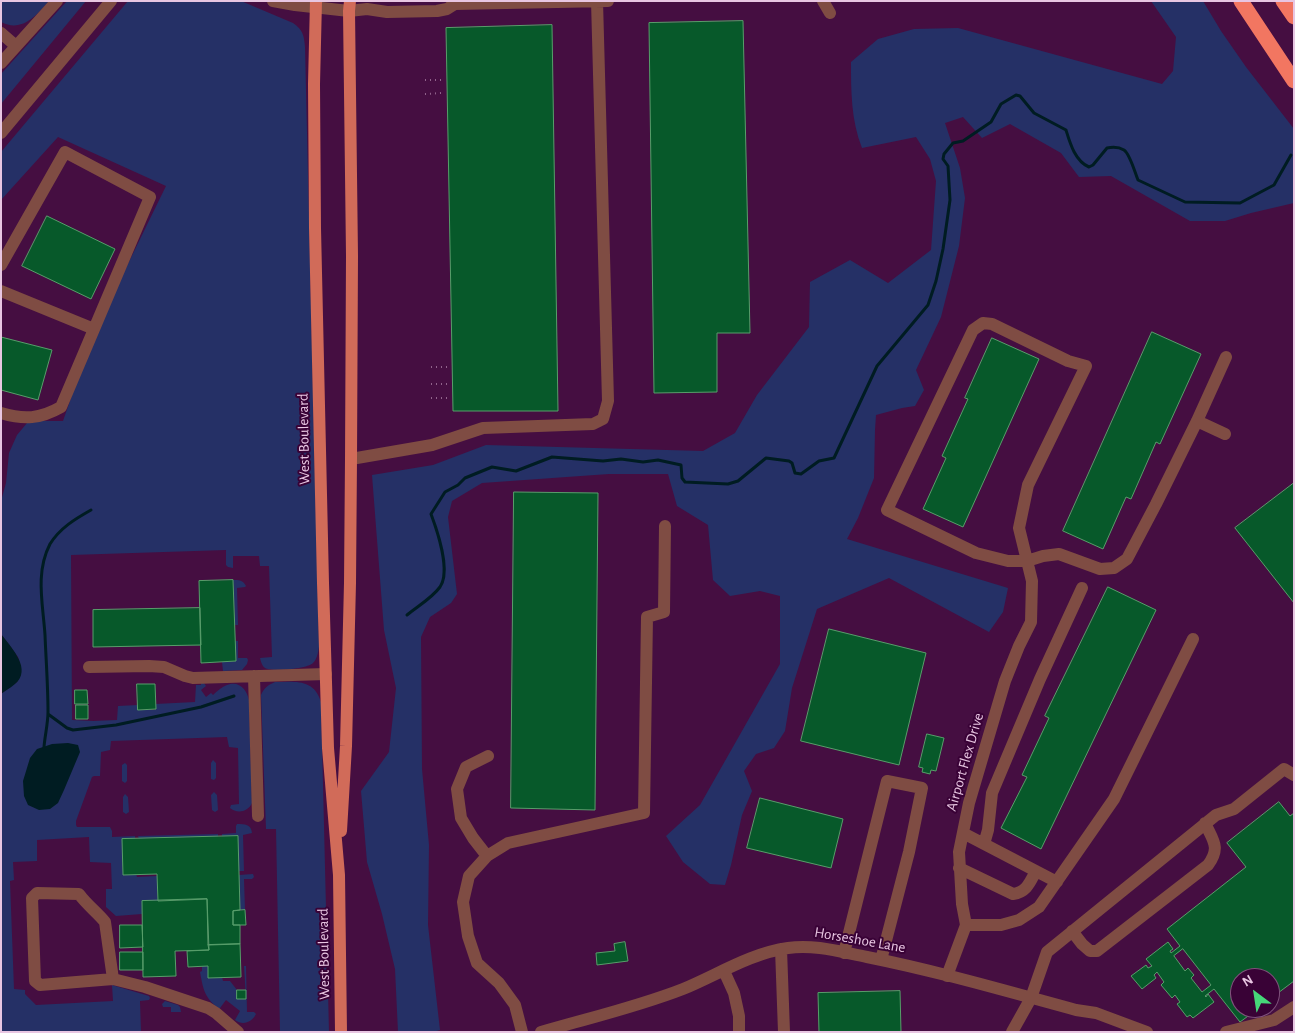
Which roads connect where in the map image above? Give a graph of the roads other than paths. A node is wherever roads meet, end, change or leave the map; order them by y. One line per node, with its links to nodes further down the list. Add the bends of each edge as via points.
1 (57, 1): 17 (street)
2 (111, 1): 20 (street)
3 (273, 1): 11 (street)
4 (382, 1): 13 (street)
5 (608, 1): 9 (street)
6 (823, 1): 14 (street)
7 (1240, 1): 19 (highway)
8 (1283, 1): 15 (highway)
9 (597, 2): 10 (street); 28 (street, via 608,401 603,419 593,424 483,428 432,445)
10 (454, 3): 13 (street, via 437,11)
11 (316, 4): 12 (street); 34 (main road, West Boulevard, via 315,228)
12 (349, 6): 13 (street); 28 (main road, West Boulevard)
13 (368, 9)
14 (830, 13)
15 (1294, 17)
16 (1, 33): 17 (street)
17 (16, 46): 18 (street)
18 (1, 62)
19 (1294, 81)
20 (1, 133)
21 (1, 264): 23 (street, via 65,152 150,197)
22 (1, 291): 23 (street)
23 (94, 328): 25 (street, via 61,407 34,418)
24 (1226, 357): 26 (street)
25 (1, 413)
26 (1197, 421): 27 (street); 30 (street, via 1127,559 1114,568 1100,569 1060,554)
27 (1225, 434)
28 (351, 459): 45 (main road, West Boulevard, via 346,746)
29 (665, 526): 42 (street, via 664,612 647,617 644,813 508,843)
30 (1027, 561): 30 (street, Airport Flex Drive, via 1008,561 976,553 887,510 973,330 983,323 992,324 1068,361 1086,366 1028,485 1019,528); 40 (street, Airport Flex Drive, via 1032,581 1032,622 1005,681)
31 (1082, 588): 41 (street, via 992,793)
32 (1193, 639): 46 (street, via 1114,799)
33 (89, 667): 35 (street, via 164,667 193,678)
34 (326, 674): 35 (street); 45 (main road, West Boulevard)
35 (254, 676): 38 (street)
36 (488, 756): 42 (street, via 466,767 457,790 461,818)
37 (1294, 775): 39 (street, via 1284,769 1234,809 1216,814)
38 (258, 816)
39 (1205, 823): 48 (street); 48 (street, via 1215,846 1214,856 1208,865 1097,951 1090,951)
40 (963, 833): 41 (street); 43 (street, Airport Flex Drive)
41 (984, 844): 44 (street)
42 (487, 856): 60 (street, via 469,876 463,902 468,936 477,964 499,982 515,1005)
43 (959, 868): 44 (street, via 1013,894 1028,886); 47 (street, Airport Flex Drive)
44 (1036, 871): 46 (street)
45 (338, 875): 59 (main road, West Boulevard)
46 (1057, 882): 47 (street, via 1039,907 1019,920)
47 (966, 926): 53 (street)
48 (1072, 931): 55 (street, via 1047,952)
49 (781, 949): 50 (street, Horseshoe Lane, via 818,947); 52 (street, Horseshoe Lane); 64 (street)
50 (844, 953): 51 (street, Horseshoe Lane); 51 (street, via 887,781 922,788)
51 (881, 960): 53 (street, Horseshoe Lane)
52 (724, 971): 57 (street, Horseshoe Lane, via 651,1001); 63 (street, via 734,993)
53 (947, 976): 55 (street, Horseshoe Lane)
54 (113, 980): 54 (street, via 40,985 35,982 32,898 37,893 79,894 105,922); 58 (street, via 208,1008)
55 (1031, 998): 65 (street); 66 (street, Horseshoe Lane, via 1096,1014)
56 (1294, 1007): 67 (street, via 1274,1020)
57 (587, 1018): 61 (street, Horseshoe Lane); 62 (street)
58 (238, 1032)
59 (341, 1032)
60 (522, 1032)
61 (541, 1032)
62 (590, 1032)
63 (739, 1032)
64 (784, 1032)
65 (1012, 1032)
66 (1148, 1032)
67 (1226, 1032)

